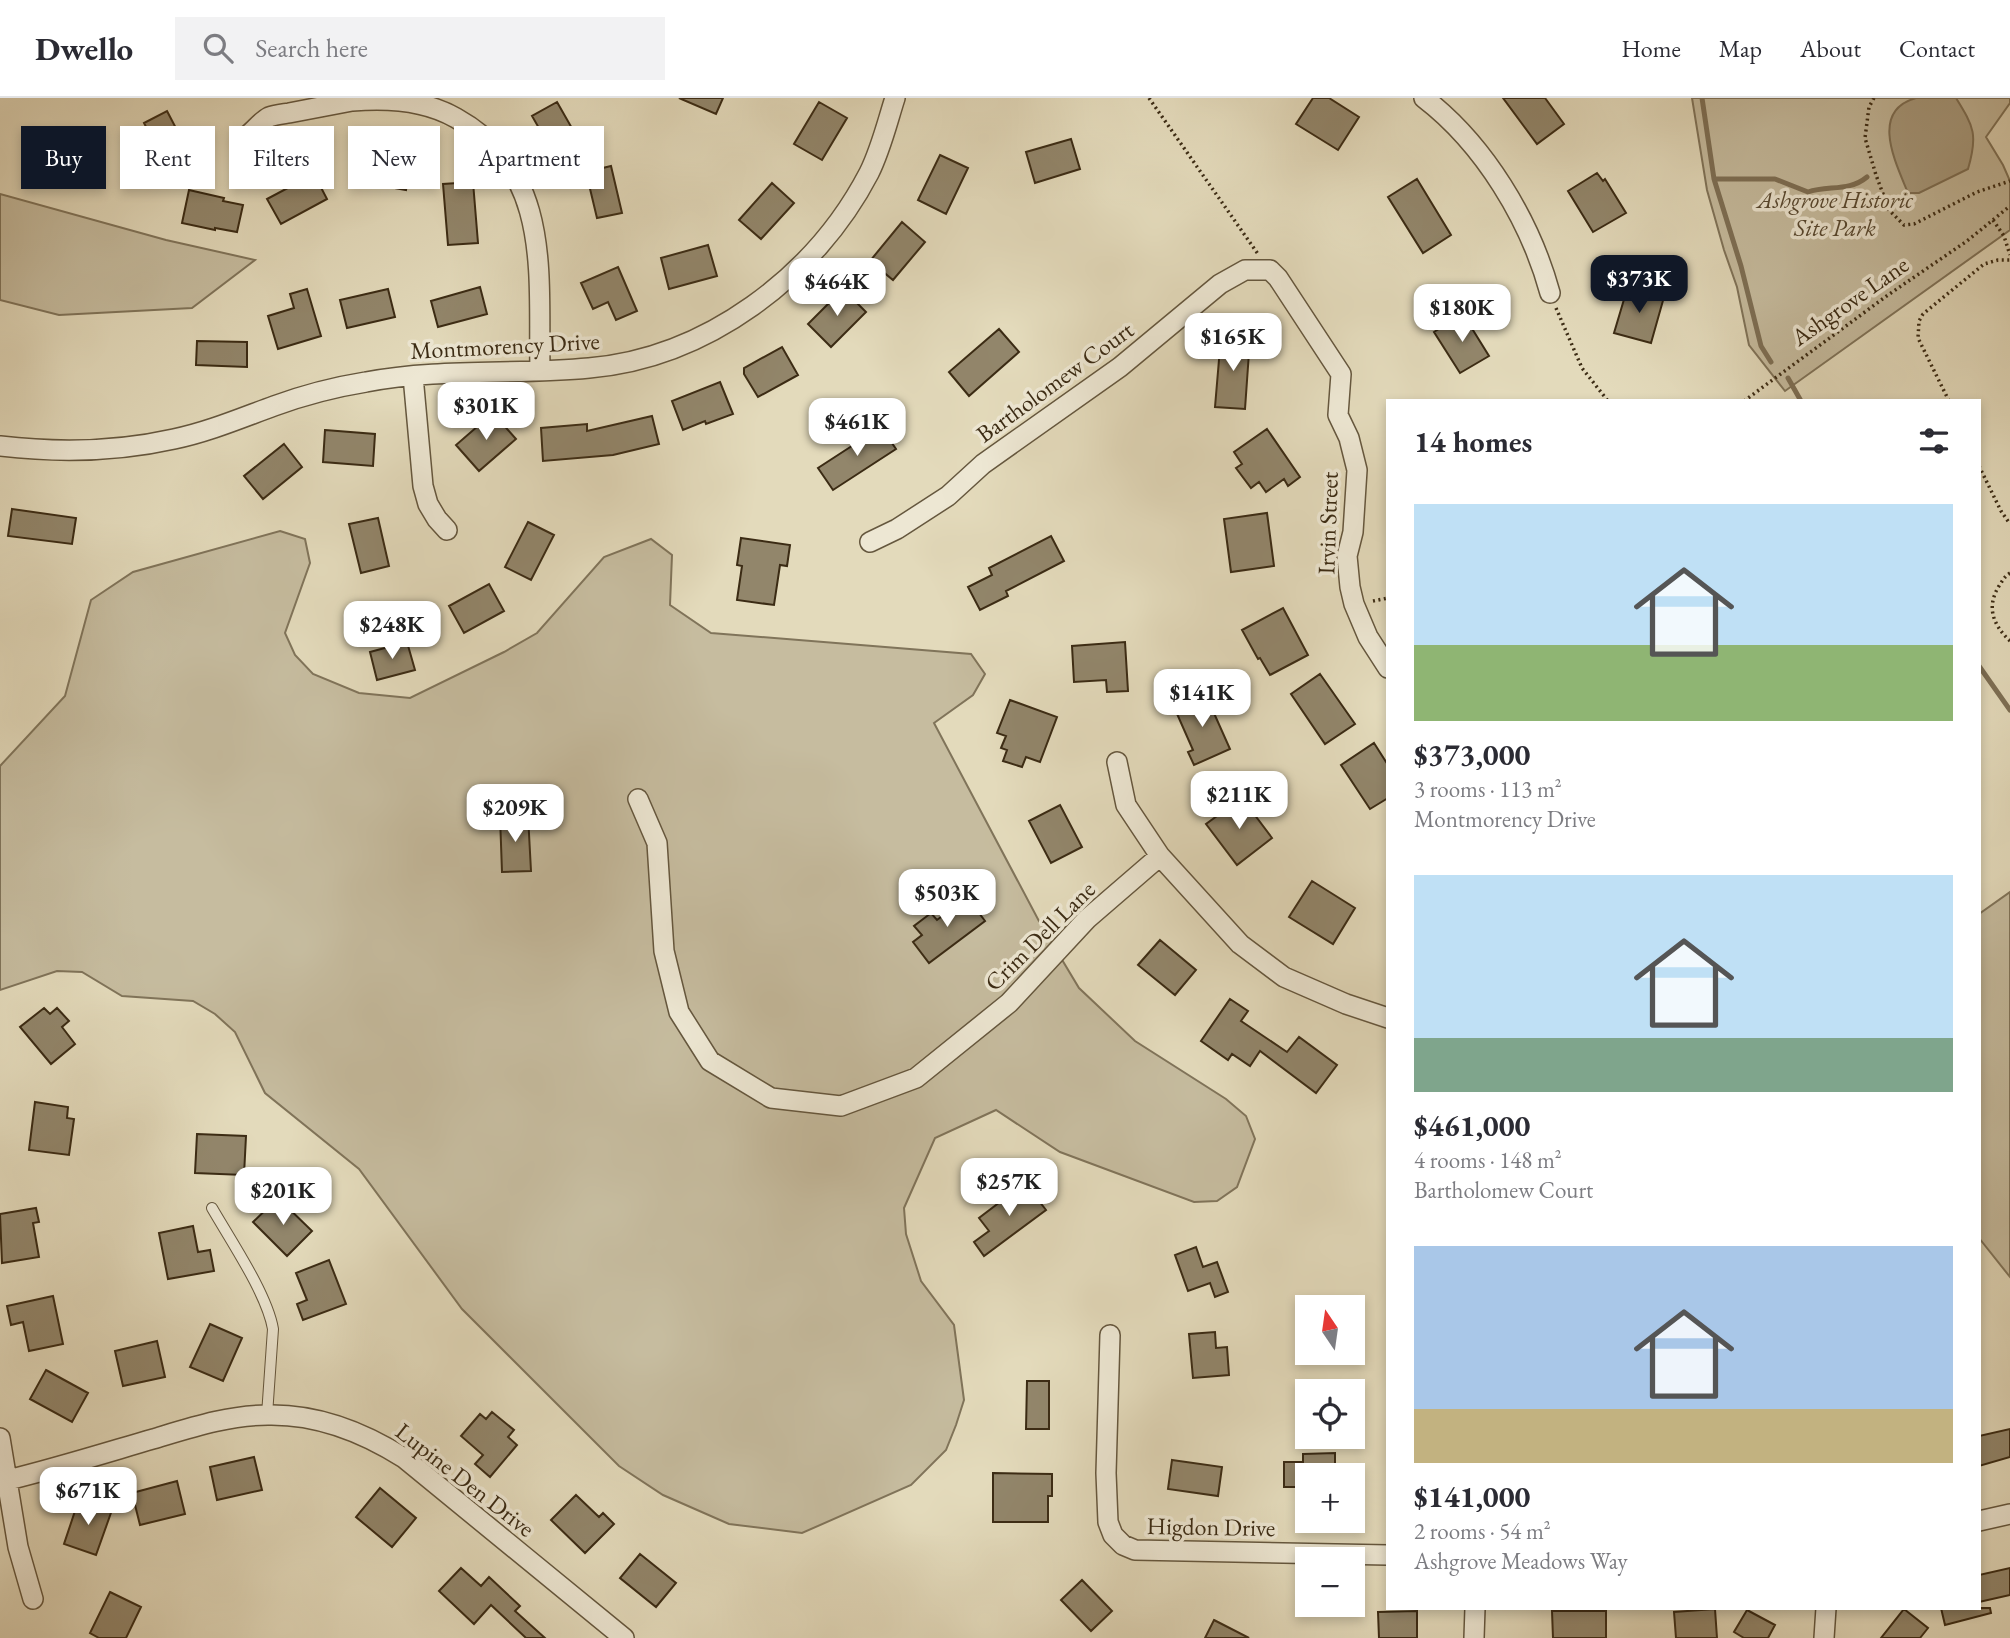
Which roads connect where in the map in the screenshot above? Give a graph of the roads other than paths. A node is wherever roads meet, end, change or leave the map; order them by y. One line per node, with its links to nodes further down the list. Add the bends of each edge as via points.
1 (1424, 98): 4 (street, via 1459,129 1506,192 1527,229)
2 (892, 99): 5 (street, Montmorency Drive, via 882,141 851,204 819,246 765,297 733,319 662,352 590,368)
3 (258, 126): 5 (street, via 269,117 384,98 446,112 470,126 510,167 530,209 537,241)
4 (1550, 293)
5 (540, 370): 6 (street, Montmorency Drive)
6 (413, 376): 8 (street, Montmorency Drive, via 323,391 224,425 126,448 46,451); 9 (street, via 423,486 428,504)
7 (1338, 415): 10 (street, Bartholomew Court, via 1341,374 1278,278 1270,270 1245,270 1220,284 1120,368 983,464 948,496); 11 (street, Irvin Street, via 1357,470 1347,556 1350,587 1368,637)
8 (0, 446)
9 (447, 530)
10 (870, 542)
11 (1386, 665)
12 (1117, 762): 14 (street, via 1126,805)
13 (638, 799): 14 (street, Crim Dell Lane, via 657,843 664,951 679,1012 709,1061 771,1098 830,1105 841,1106 916,1078 1009,1003 1087,919)
14 (1160, 856): 15 (street, via 1240,944 1284,977)
15 (1386, 1017)
16 (212, 1208): 18 (lane, via 271,1318)
17 (1110, 1335): 23 (street, Higdon Drive, via 1108,1522 1123,1545 1135,1550)
18 (267, 1415): 20 (street, Lupine Den Drive, via 200,1425); 27 (street, Lupine Den Drive, via 350,1429 404,1458)
19 (0, 1438): 20 (street)
20 (8, 1480): 24 (street, via 18,1546)
21 (2010, 1514): 22 (street)
22 (1981, 1521)
23 (1386, 1555)
24 (33, 1599)
25 (1475, 1610): 28 (street)
26 (1826, 1610): 29 (street)
27 (624, 1638)
28 (1474, 1638)
29 (1824, 1638)

